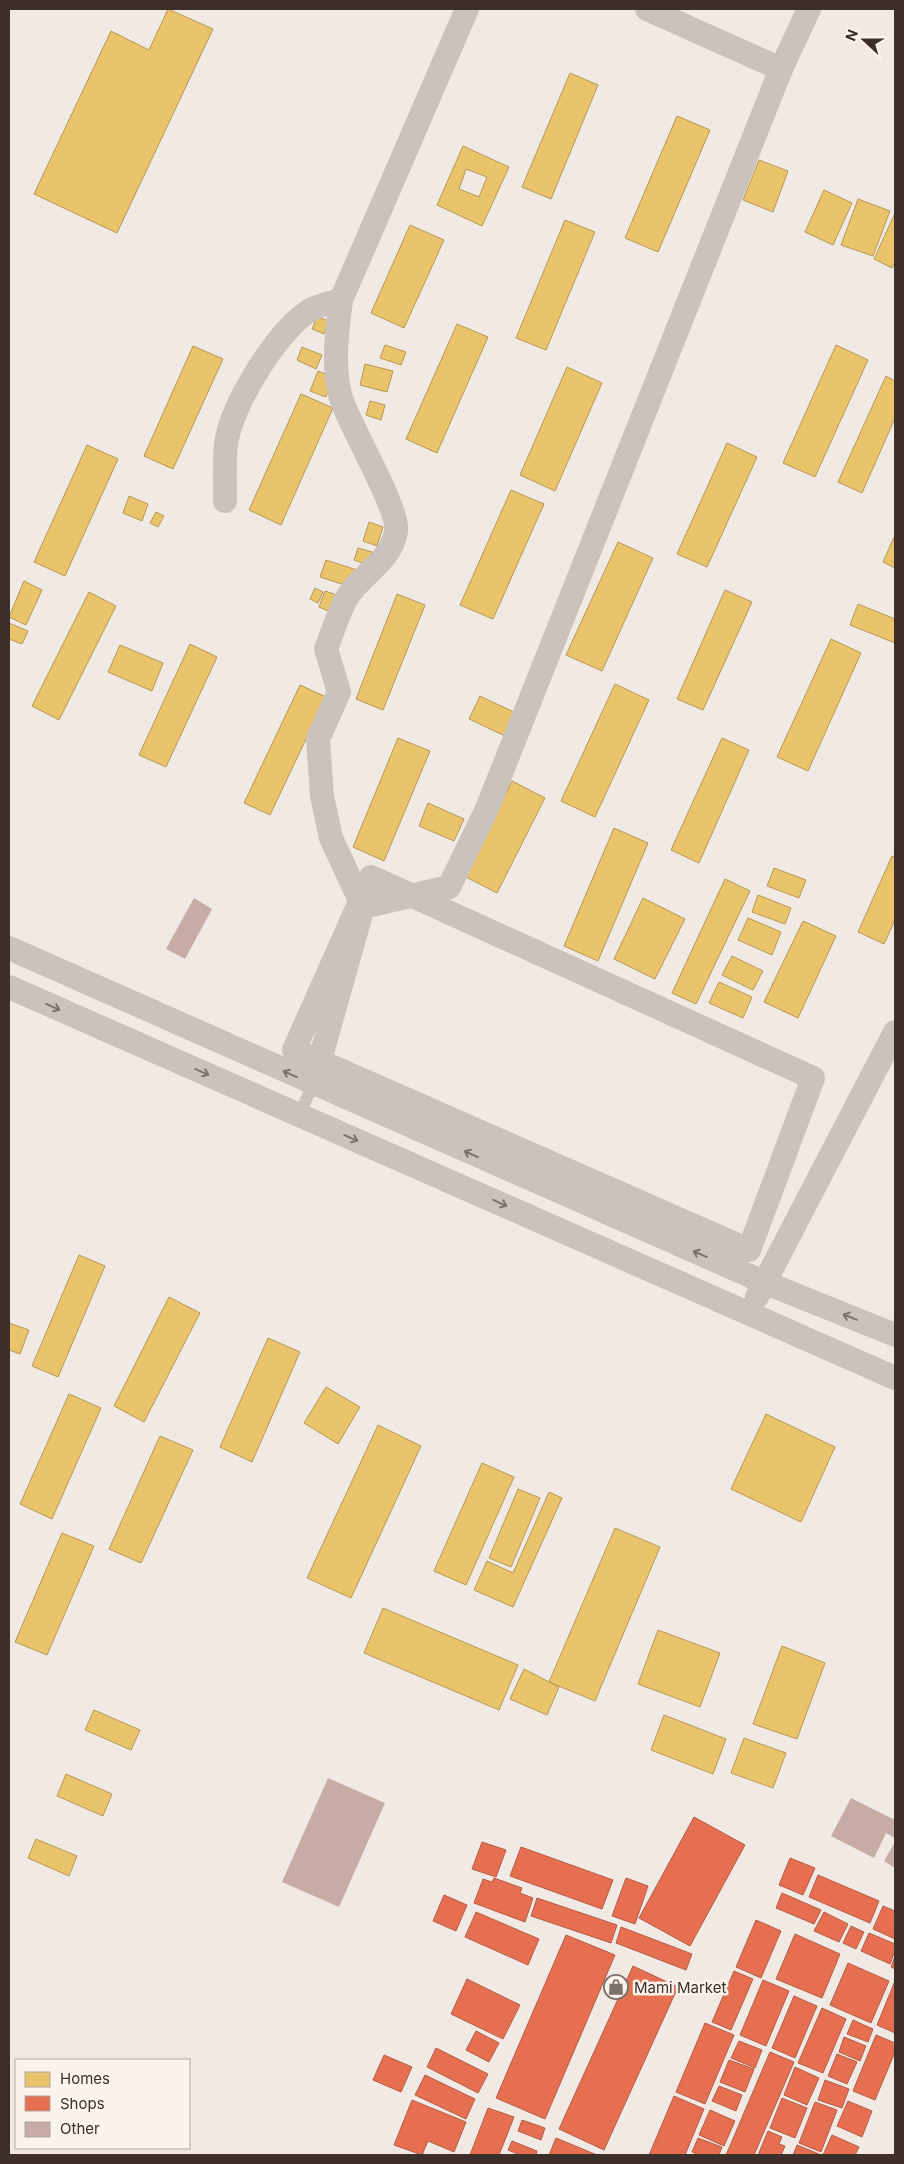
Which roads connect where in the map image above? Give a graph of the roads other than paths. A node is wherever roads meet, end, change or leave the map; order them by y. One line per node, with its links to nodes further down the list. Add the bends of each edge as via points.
1 (467, 9): 5 (street)
2 (647, 9): 4 (street)
3 (809, 9): 4 (street)
4 (781, 69): 7 (street, via 490,802 449,888)
5 (341, 300): 6 (street, via 309,310 272,347 248,388 232,416 226,445); 7 (street, via 336,338 336,373 341,398 397,528 392,548 348,596 326,649 339,692 318,739 322,796 331,838)
6 (225, 502)
7 (363, 907): 11 (street)
8 (9, 948): 11 (street, one-way to 8)
9 (9, 987): 12 (street, one-way to 12)
10 (895, 1032): 14 (street)
11 (313, 1085): 12 (lane); 14 (street, one-way to 11)
12 (299, 1115): 15 (street, one-way to 15)
13 (749, 1250): 13 (street, via 813,1078 371,877 294,1050)
14 (764, 1282): 15 (street); 16 (street, one-way to 14)
15 (749, 1312): 17 (street)
16 (895, 1335)
17 (895, 1378)

